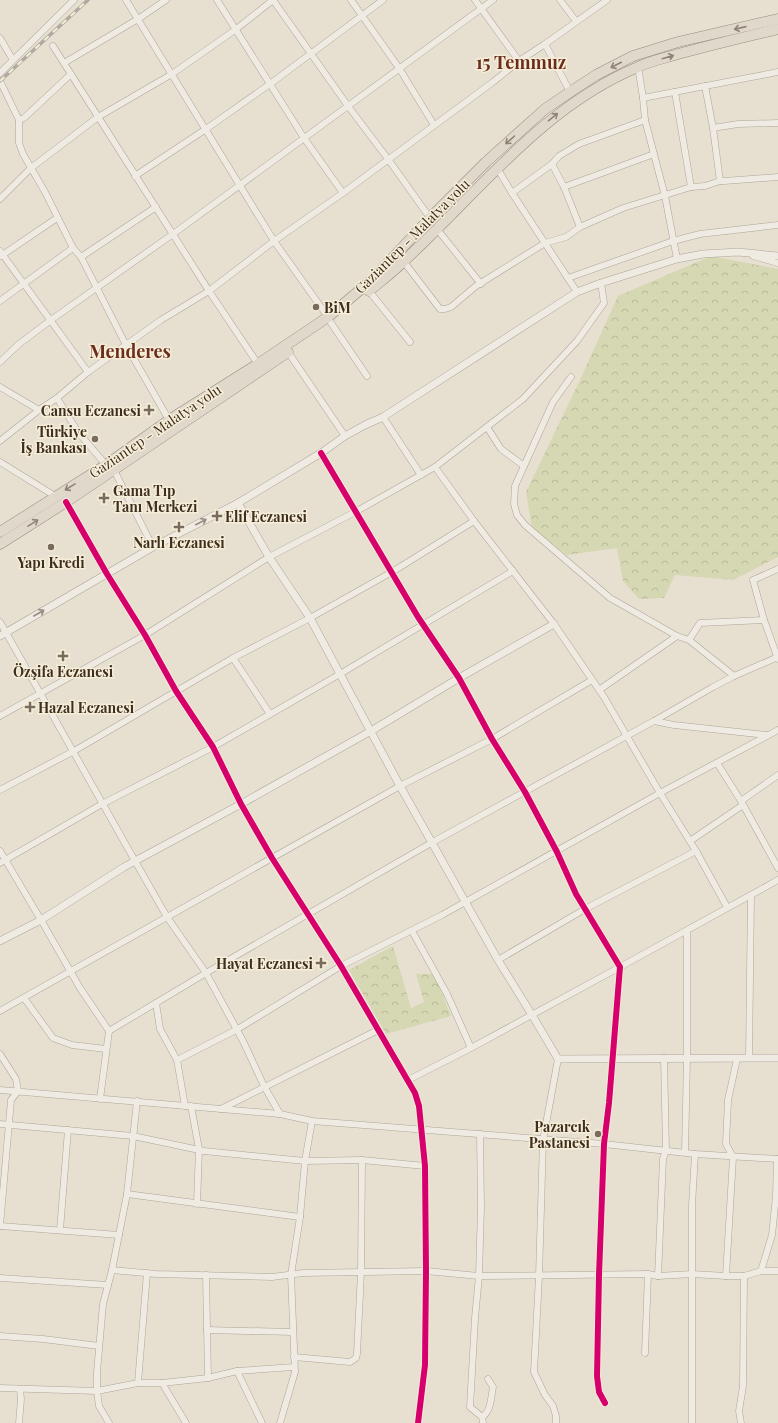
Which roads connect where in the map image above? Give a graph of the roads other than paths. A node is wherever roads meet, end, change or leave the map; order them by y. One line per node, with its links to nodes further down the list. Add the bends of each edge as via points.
1 (74, 0): 23 (street)
2 (126, 0): 14 (street)
3 (166, 0): 14 (street)
4 (217, 0): 18 (street)
5 (273, 0): 18 (street); 22 (street)
6 (351, 0): 13 (street)
7 (383, 0): 13 (street)
8 (475, 0): 12 (street)
9 (493, 0): 12 (street)
10 (560, 0): 16 (street)
11 (607, 0): 16 (street)
12 (482, 8): 24 (street); 27 (street)
13 (362, 15): 22 (street); 27 (street)
14 (138, 19): 25 (street); 31 (street)
15 (778, 19): 35 (highway, Gaziantep - Malatya yolu, one-way to 35, via 678,42 633,56)
16 (576, 21): 20 (street)
17 (778, 29): 26 (highway, Gaziantep - Malatya yolu, one-way to 17, via 720,42)
18 (235, 30): 31 (street); 33 (street)
19 (0, 38): 23 (street)
20 (545, 44): 24 (street); 35 (street)
21 (53, 46): 25 (street)
22 (310, 54): 33 (street); 38 (street)
23 (13, 60): 29 (street)
24 (519, 61): 43 (street)
25 (64, 63): 30 (street)
26 (638, 66): 37 (street); 51 (highway, Gaziantep - Malatya yolu, one-way to 26, via 555,116 603,84)
27 (399, 68): 38 (street); 43 (street)
28 (778, 72): 34 (street)
29 (0, 73)
30 (71, 74): 39 (street); 40 (street)
31 (172, 74): 39 (street); 45 (street)
32 (0, 81): 40 (street)
33 (270, 84): 45 (street); 46 (street)
34 (705, 86): 36 (street); 44 (street)
35 (570, 92): 64 (highway, Gaziantep - Malatya yolu, one-way to 64, via 545,109 486,162)
36 (675, 92): 37 (street); 57 (street)
37 (643, 98): 41 (street)
38 (348, 106): 46 (street); 48 (street)
39 (98, 118): 50 (street); 52 (street)
40 (19, 120): 50 (street, via 19,143)
41 (644, 120): 47 (street); 49 (street, via 579,144)
42 (778, 123): 44 (street, via 738,124)
43 (434, 125): 48 (street)
44 (713, 128): 54 (street)
45 (206, 129): 52 (street); 55 (street)
46 (304, 138): 55 (street); 58 (street)
47 (654, 154): 56 (street); 60 (street)
48 (388, 159): 58 (street); 64 (street)
49 (552, 164): 56 (street); 59 (street)
50 (31, 168): 61 (street); 63 (street)
51 (497, 168): 59 (street); 67 (highway, Gaziantep - Malatya yolu)
52 (135, 176): 62 (street)
53 (778, 177): 54 (street)
54 (720, 181): 57 (street)
55 (240, 184): 68 (street); 69 (street)
56 (564, 187): 66 (street)
57 (691, 187): 60 (street)
58 (343, 192): 69 (street)
59 (512, 193): 71 (street)
60 (665, 196): 66 (street, via 623,208); 70 (street)
61 (0, 199)
62 (156, 207): 68 (street); 76 (street)
63 (57, 218): 72 (street); 74 (street)
64 (430, 218): 90 (highway, Gaziantep - Malatya yolu, via 373,279)
65 (778, 225): 70 (street, via 700,234)
66 (580, 227): 71 (street, via 566,237)
67 (437, 229): 78 (highway, Gaziantep - Malatya yolu); 83 (street)
68 (173, 234): 84 (street); 85 (street)
69 (274, 241): 85 (street); 90 (street)
70 (673, 241): 77 (street); 80 (street)
71 (545, 243): 80 (street); 83 (street)
72 (73, 248): 76 (street); 82 (street)
73 (738, 252): 75 (street); 77 (street, via 703,254); 79 (street)
74 (1, 254): 82 (street)
75 (778, 256)
76 (81, 257): 84 (street)
77 (677, 260): 81 (street)
78 (404, 262): 83 (street, via 440,308 451,307); 86 (highway, Gaziantep - Malatya yolu)
79 (778, 263)
80 (568, 278): 87 (street)
81 (601, 283): 87 (street); 104 (street, via 604,303 577,341 523,399)
82 (23, 284): 88 (street); 89 (street)
83 (481, 284)
84 (97, 289): 89 (street); 92 (street)
85 (209, 291): 92 (street); 95 (street)
86 (369, 291): 90 (highway, Gaziantep - Malatya yolu); 91 (street)
87 (577, 292): 102 (street)
88 (0, 301)
89 (51, 320): 94 (street, via 18,344); 96 (street)
90 (330, 320): 93 (highway, Gaziantep - Malatya yolu); 95 (highway, Gaziantep - Malatya yolu); 97 (street)
91 (410, 342)
92 (126, 345): 96 (street); 103 (street)
93 (288, 352): 105 (street); 111 (highway, Gaziantep - Malatya yolu)
94 (0, 362)
95 (258, 364): 103 (highway, Gaziantep - Malatya yolu)
96 (88, 372): 100 (street)
97 (367, 376)
98 (571, 377): 110 (street, via 552,402)
99 (0, 387): 101 (street)
100 (57, 398): 101 (street); 111 (street, via 78,432)
101 (39, 410): 106 (street)
102 (384, 417): 105 (street); 112 (street)
103 (168, 420): 111 (highway, Gaziantep - Malatya yolu)
104 (487, 427): 109 (street); 110 (street, via 502,449)
105 (345, 436): 107 (street)
106 (0, 441)
107 (321, 453): 115 (street); 116 (street)
108 (0, 462): 113 (street)
109 (435, 466): 112 (street); 117 (street)
110 (524, 466): 133 (street, via 515,486 514,504 517,515 525,525 610,598)
111 (110, 467): 113 (highway, Gaziantep - Malatya yolu, one-way to 113); 114 (highway, Gaziantep - Malatya yolu); 120 (street)
112 (421, 475): 116 (street)
113 (55, 496): 118 (highway, Gaziantep - Malatya yolu)
114 (66, 502): 119 (highway, Gaziantep - Malatya yolu, one-way to 114); 125 (street)
115 (238, 503): 120 (street, one-way to 115); 121 (street)
116 (355, 512): 121 (street); 124 (street)
117 (474, 521): 123 (street); 124 (street)
118 (0, 532)
119 (0, 544)
120 (153, 547): 125 (street)
121 (269, 557): 126 (street); 132 (street)
122 (778, 569): 127 (street, via 753,580)
123 (513, 571): 129 (street); 130 (street)
124 (392, 572): 126 (street); 129 (street)
125 (107, 574): 131 (street, one-way to 125); 132 (street)
126 (310, 618): 135 (street); 137 (street)
127 (764, 620): 134 (street, via 700,623); 136 (street)
128 (0, 622): 131 (street)
129 (423, 624): 137 (street); 139 (street)
130 (554, 624): 139 (street); 140 (street)
131 (3, 634): 143 (street)
132 (144, 635): 142 (street); 143 (street)
133 (677, 636): 134 (street); 141 (street)
134 (689, 640): 138 (street)
135 (233, 658): 142 (street); 144 (street)
136 (778, 658): 138 (street)
137 (340, 674): 144 (street); 148 (street)
138 (734, 676): 146 (street)
139 (459, 678): 148 (street); 151 (street)
140 (592, 680): 141 (street); 151 (street)
141 (599, 690): 149 (street)
142 (176, 691): 152 (street); 153 (street)
143 (40, 694): 145 (street); 153 (street)
144 (270, 714): 152 (street)
145 (0, 716)
146 (654, 721): 149 (street); 150 (street)
147 (778, 730): 150 (street)
148 (371, 731): 156 (street); 162 (street)
149 (626, 735): 158 (street); 159 (street)
150 (767, 735): 154 (street)
151 (492, 739): 156 (street); 158 (street)
152 (213, 747): 161 (street); 162 (street)
153 (74, 751): 157 (street); 161 (street)
154 (718, 763): 159 (street); 160 (street)
155 (778, 775): 160 (street)
156 (400, 786): 164 (street); 168 (street)
157 (0, 790)
158 (525, 792): 164 (street); 167 (street)
159 (660, 793): 163 (street); 167 (street)
160 (742, 803): 163 (street); 171 (street)
161 (102, 804): 169 (street); 170 (street)
162 (241, 804): 168 (street); 170 (street)
163 (690, 841): 166 (street)
164 (432, 842): 174 (street); 177 (street)
165 (0, 851): 169 (street)
166 (696, 851): 175 (street); 176 (street)
167 (557, 852): 174 (street); 176 (street)
168 (272, 858): 177 (street); 178 (street)
169 (3, 862): 179 (street)
170 (135, 862): 178 (street); 179 (street)
171 (778, 868)
172 (778, 880): 173 (street)
173 (751, 896): 175 (street); 200 (street)
174 (466, 902): 180 (street); 183 (street)
175 (727, 907): 181 (street)
176 (585, 909): 183 (street); 185 (street)
177 (308, 913): 184 (street); 187 (street)
178 (167, 916): 186 (street); 187 (street)
179 (41, 920): 182 (street); 186 (street)
180 (412, 931): 184 (street); 195 (street, via 447,994)
181 (687, 931): 185 (street); 199 (street)
182 (0, 941)
183 (498, 960): 191 (street)
184 (341, 966): 192 (street); 193 (street)
185 (620, 967): 191 (street); 205 (street)
186 (70, 971): 188 (street); 194 (street)
187 (206, 973): 189 (street); 192 (street)
188 (24, 998): 190 (street); 196 (street, via 53,1038 72,1045)
189 (156, 1003): 194 (street); 204 (street, via 160,1029)
190 (0, 1011)
191 (532, 1015): 195 (street); 202 (street)
192 (236, 1030): 204 (street); 207 (street)
193 (378, 1030): 206 (street); 207 (street)
194 (109, 1031): 196 (street)
195 (471, 1048): 206 (street)
196 (106, 1049): 210 (street)
197 (0, 1054): 209 (street, via 16,1079)
198 (664, 1058): 199 (street); 205 (street); 225 (street)
199 (687, 1058): 203 (street); 226 (street)
200 (749, 1058): 201 (street); 203 (street)
201 (778, 1058)
202 (558, 1059): 205 (street); 222 (street)
203 (737, 1059): 228 (street, via 728,1100 726,1144)
204 (177, 1060): 212 (street)
205 (612, 1060): 223 (street)
206 (408, 1080): 219 (street, via 419,1106)
207 (264, 1086): 213 (street); 214 (street)
208 (0, 1090): 209 (street)
209 (18, 1091): 210 (street); 217 (street, via 11,1100)
210 (100, 1099): 211 (street)
211 (137, 1101): 212 (street); 221 (street)
212 (188, 1106): 213 (street); 224 (street)
213 (220, 1109): 214 (street)
214 (280, 1114): 215 (street)
215 (312, 1121): 219 (street); 231 (street)
216 (0, 1124): 217 (street)
217 (9, 1124): 218 (street); 236 (street)
218 (68, 1130): 221 (street); 237 (street)
219 (422, 1130): 220 (street); 232 (street)
220 (480, 1134): 222 (street); 250 (street)
221 (133, 1136): 224 (street); 233 (street)
222 (543, 1140): 223 (street); 251 (street)
223 (604, 1144): 225 (street); 249 (street)
224 (199, 1149): 231 (street); 234 (street)
225 (666, 1150): 226 (street); 252 (street, via 663,1159)
226 (685, 1152): 227 (street)
227 (695, 1154): 228 (street); 246 (street)
228 (733, 1157): 229 (street); 253 (street)
229 (778, 1159): 241 (street, via 772,1235)
230 (362, 1160): 231 (street); 232 (street); 243 (street)
231 (305, 1161): 235 (street)
232 (425, 1166): 240 (street)
233 (127, 1194): 234 (street); 238 (street)
234 (197, 1204): 235 (street)
235 (300, 1218): 248 (street)
236 (0, 1226): 237 (street)
237 (60, 1230): 238 (street)
238 (119, 1235): 239 (street)
239 (112, 1270): 244 (street); 256 (street)
240 (426, 1271): 243 (street); 250 (street); 279 (street, via 425,1365)
241 (761, 1271): 242 (street); 254 (street)
242 (778, 1271)
243 (361, 1272): 248 (street); 262 (street, via 356,1358 350,1362)
244 (147, 1273): 247 (street); 267 (street)
245 (648, 1274): 249 (street); 252 (street); 261 (street)
246 (692, 1274): 252 (street); 253 (street); 281 (street)
247 (206, 1275): 248 (street); 257 (street)
248 (291, 1275): 258 (street)
249 (599, 1275): 251 (street); 272 (street, via 597,1376 599,1392)
250 (480, 1276): 251 (street); 273 (street, via 470,1407)
251 (539, 1276): 280 (street, via 534,1372 544,1395 553,1406)
252 (658, 1276)
253 (726, 1276): 254 (street)
254 (744, 1276): 282 (street, via 743,1386 739,1411)
255 (0, 1278): 256 (street)
256 (108, 1285): 260 (street, via 103,1304)
257 (207, 1330): 258 (street); 265 (street)
258 (293, 1332): 262 (street)
259 (0, 1336): 260 (street)
260 (99, 1346): 271 (street)
261 (645, 1353)
262 (294, 1357): 263 (street)
263 (294, 1367): 264 (street); 278 (street)
264 (236, 1371): 265 (street); 277 (street)
265 (208, 1378): 268 (street)
266 (488, 1379): 273 (street, via 493,1387 489,1410)
267 (138, 1383): 268 (street); 271 (street)
268 (162, 1383): 276 (street)
269 (0, 1388): 270 (street)
270 (20, 1389): 271 (street); 274 (street)
271 (97, 1391): 275 (street, via 99,1406)
272 (605, 1404)
273 (482, 1420)
274 (19, 1423)
275 (109, 1423)
276 (186, 1423)
277 (262, 1423)
278 (280, 1423)
279 (418, 1423)
280 (556, 1423)
281 (692, 1423)
282 (741, 1423)

